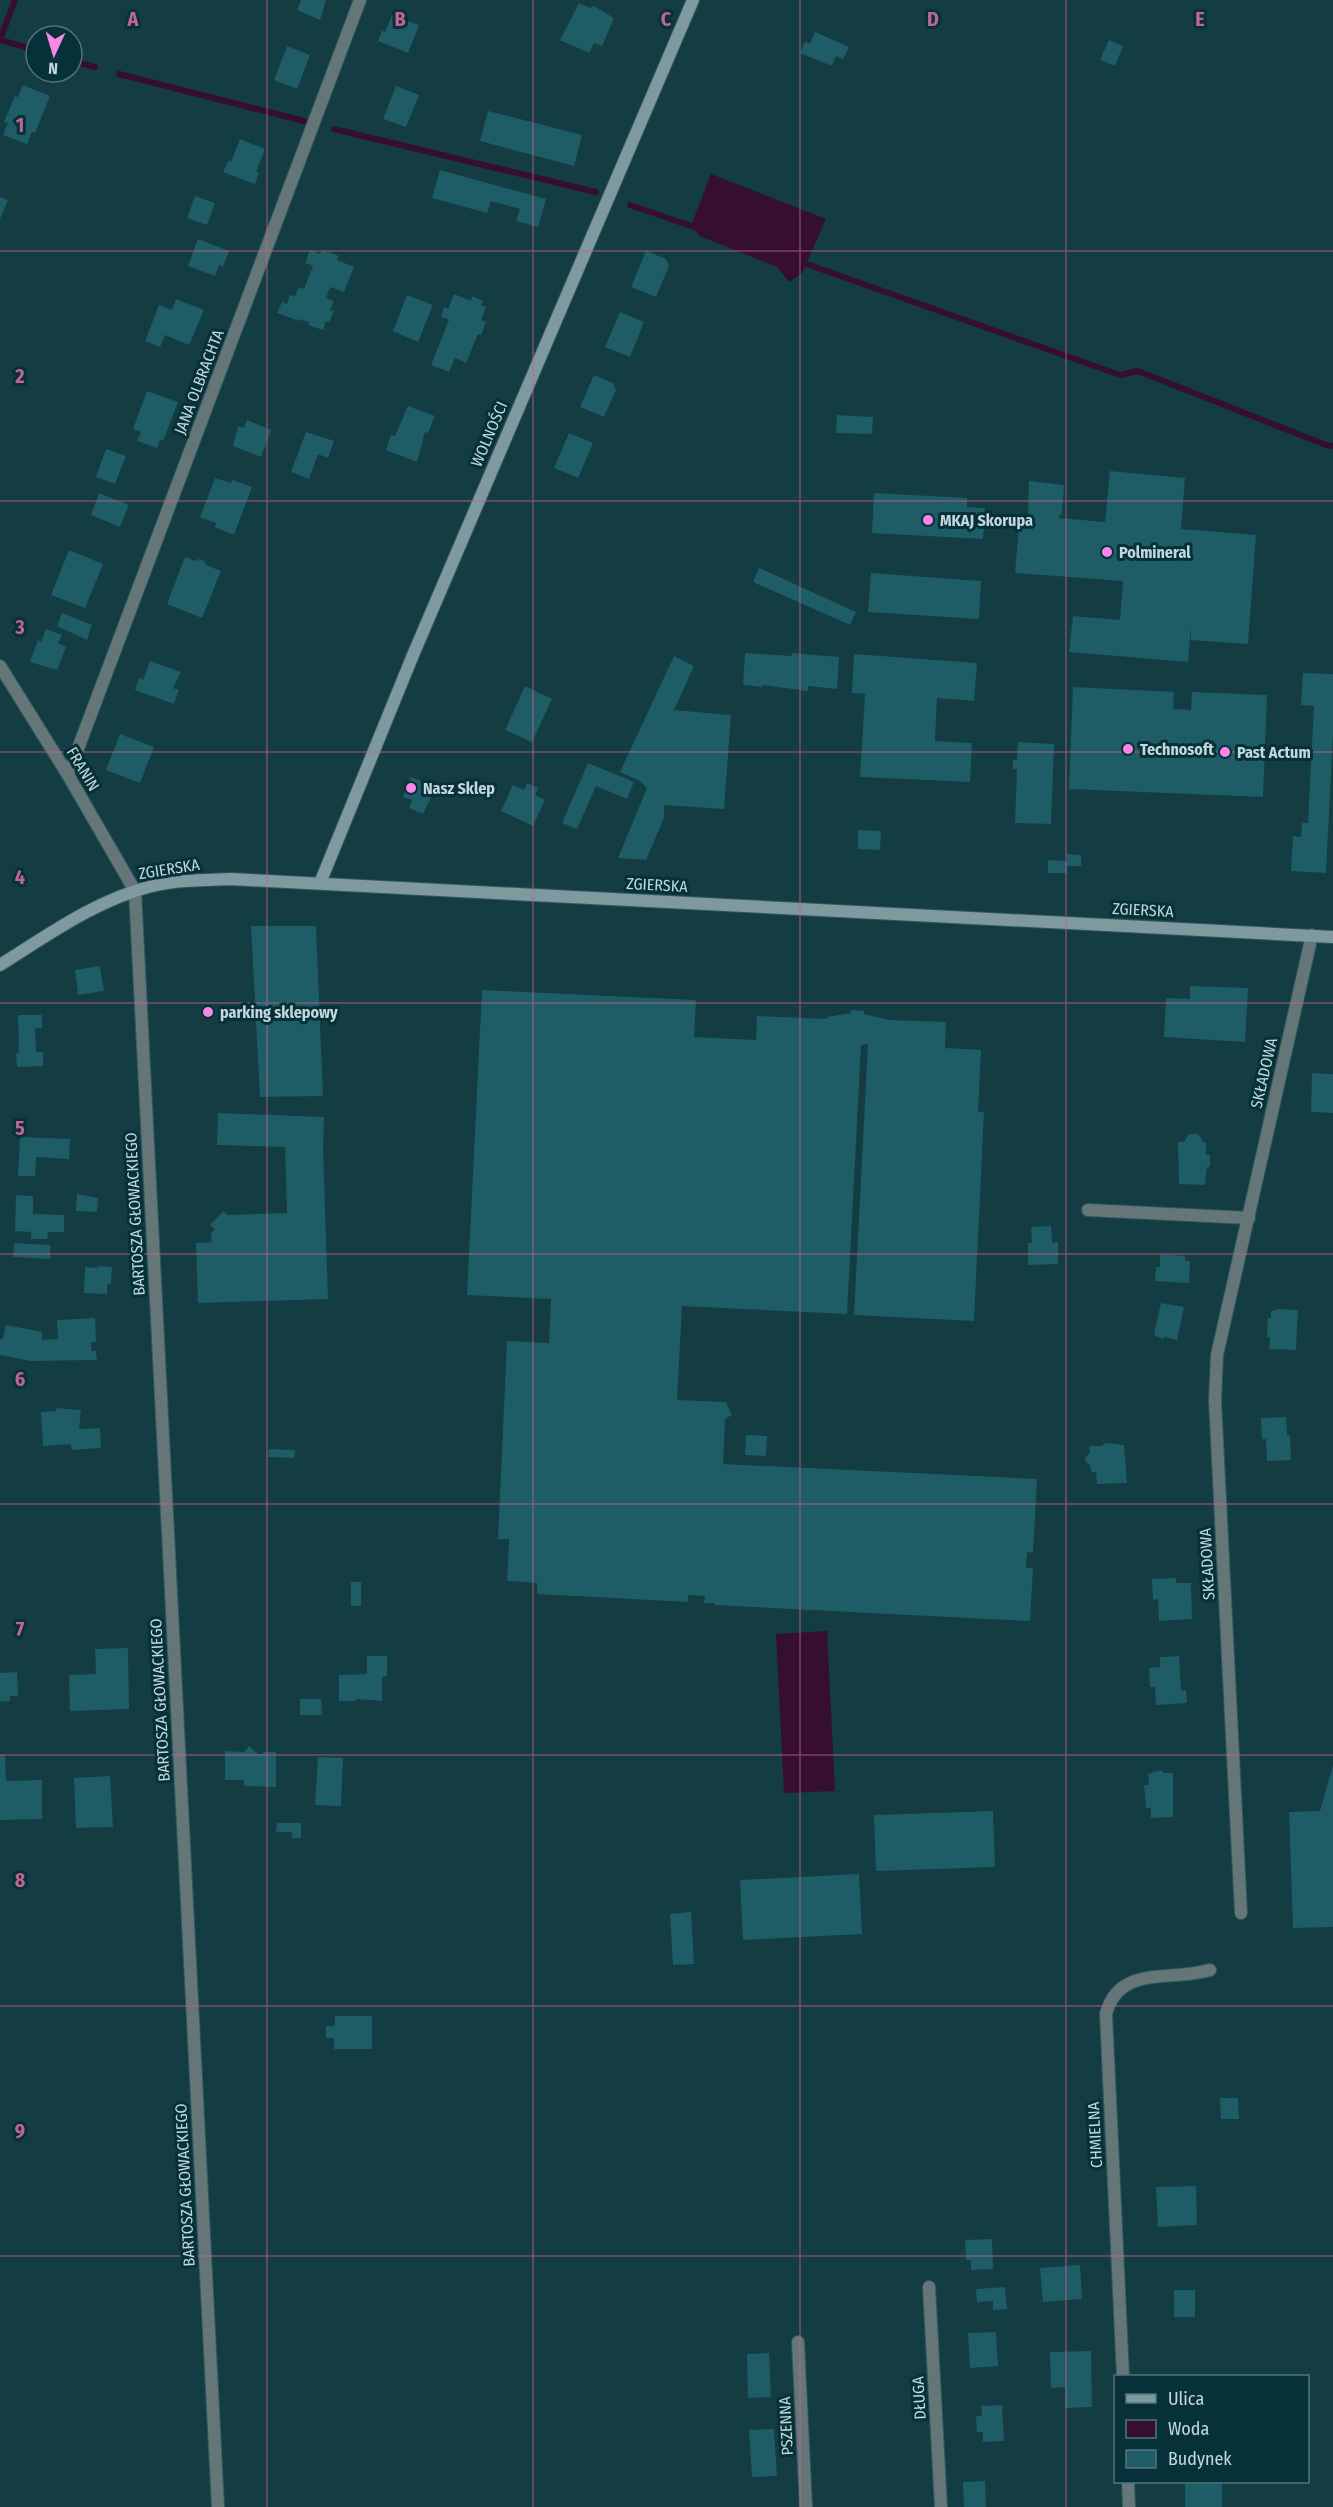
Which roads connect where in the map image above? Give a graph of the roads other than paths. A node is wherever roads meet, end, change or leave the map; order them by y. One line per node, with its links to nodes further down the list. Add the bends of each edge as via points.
1 (360, 0): 4 (street, JANA OLBRACHTA)
2 (693, 0): 5 (main road, WOLNOŚCI, via 413,655)
3 (0, 666): 4 (street, FRANIN)
4 (68, 775): 6 (street, FRANIN)
5 (320, 883): 6 (main road, ZGIERSKA, via 203,880); 7 (main road, ZGIERSKA)
6 (135, 891): 9 (main road, ZGIERSKA, via 70,921); 18 (street, BARTOSZA GŁOWACKIEGO)
7 (1312, 935): 8 (main road, ZGIERSKA); 11 (street, SKŁADOWA)
8 (1333, 937)
9 (0, 965)
10 (1088, 1209): 11 (street)
11 (1249, 1218): 12 (street, SKŁADOWA, via 1217,1355 1215,1401)
12 (1240, 1913)
13 (1210, 1970): 16 (street, CHMIELNA, via 1128,1982 1112,1997 1106,2014)
14 (929, 2287): 20 (street, DŁUGA)
15 (798, 2342): 19 (street, PSZENNA)
16 (1123, 2375)
17 (1128, 2483): 21 (street)
18 (218, 2507)
19 (806, 2507)
20 (941, 2507)
21 (1129, 2507)

